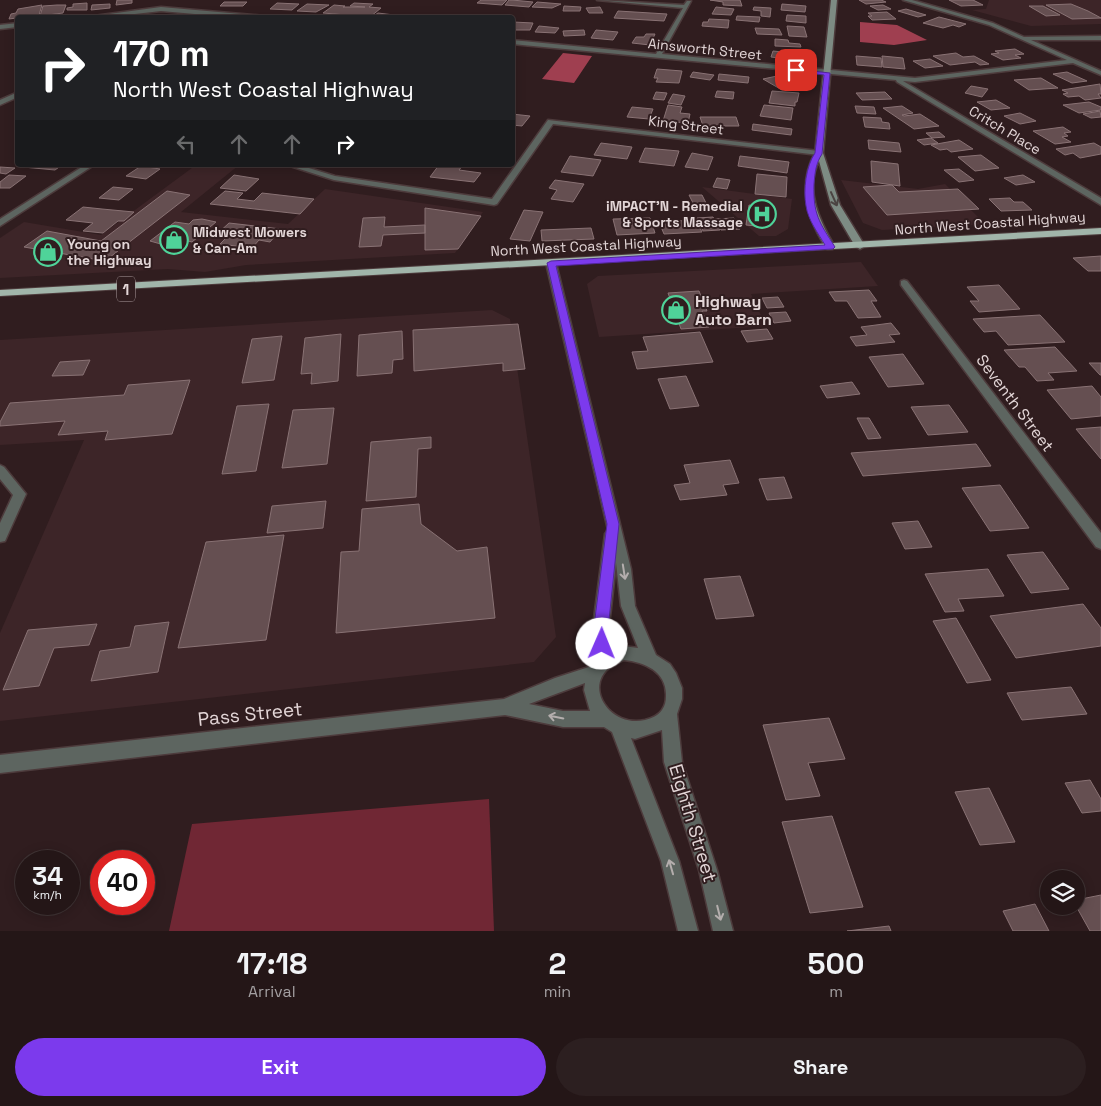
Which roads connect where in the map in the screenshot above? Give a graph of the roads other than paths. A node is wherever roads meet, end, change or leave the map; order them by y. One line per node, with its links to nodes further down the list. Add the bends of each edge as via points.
1 (600, 0): 6 (street)
2 (690, 0): 6 (street)
3 (834, 0): 17 (main road)
4 (906, 0): 12 (street, via 991,24)
5 (191, 4): 7 (street)
6 (686, 7): 15 (street)
7 (182, 9): 8 (street); 9 (street)
8 (104, 15)
9 (237, 15)
10 (15, 25): 11 (street)
11 (0, 27)
12 (1022, 38): 13 (street); 16 (street)
13 (1101, 38)
14 (515, 42): 15 (street, Ainsworth Street)
15 (658, 56): 17 (street, Ainsworth Street)
16 (1074, 61): 18 (street); 19 (street, Ainsworth Street, via 934,80)
17 (828, 73): 19 (street, Ainsworth Street); 22 (main road)
18 (1101, 74)
19 (896, 79): 25 (street, Critch Place)
20 (15, 95): 21 (street)
21 (0, 102)
22 (819, 154): 24 (street, King Street, via 551,122 494,202 334,178); 28 (main road, one-way to 28, via 827,169 830,190 840,213); 29 (main road, via 813,161 811,172 810,206 815,222)
23 (87, 167): 26 (street)
24 (298, 167)
25 (1101, 202)
26 (0, 224)
27 (1101, 231): 28 (highway, North West Coastal Highway / 1)
28 (860, 246): 29 (highway, North West Coastal Highway / 1)
29 (830, 247): 30 (highway, North West Coastal Highway / 1)
30 (551, 263): 31 (highway, North West Coastal Highway / 1); 36 (street)
31 (252, 279): 33 (highway, North West Coastal Highway / 1); 34 (highway, North West Coastal Highway / 1)
32 (904, 283): 38 (street, Seventh Street)
33 (0, 293)
34 (0, 298)
35 (0, 470): 37 (street, via 20,494)
36 (613, 524): 39 (street, one-way to 39, via 624,569 628,606); 40 (street)
37 (0, 537)
38 (1101, 543)
39 (650, 657): 40 (street, via 623,653 612,656); 42 (street, via 670,676 674,701)
40 (599, 667): 41 (street, Pass Street); 43 (street, via 591,683 592,695 596,708)
41 (505, 707): 43 (street, Pass Street, one-way to 41, via 563,719); 44 (street, Pass Street)
42 (669, 714): 43 (street, via 647,729 633,731); 46 (street, Eighth Street, one-way to 46, via 673,762 708,870)
43 (612, 723): 45 (street, Eighth Street, one-way to 43, via 670,861)
44 (0, 764)
45 (688, 931)
46 (723, 931)

